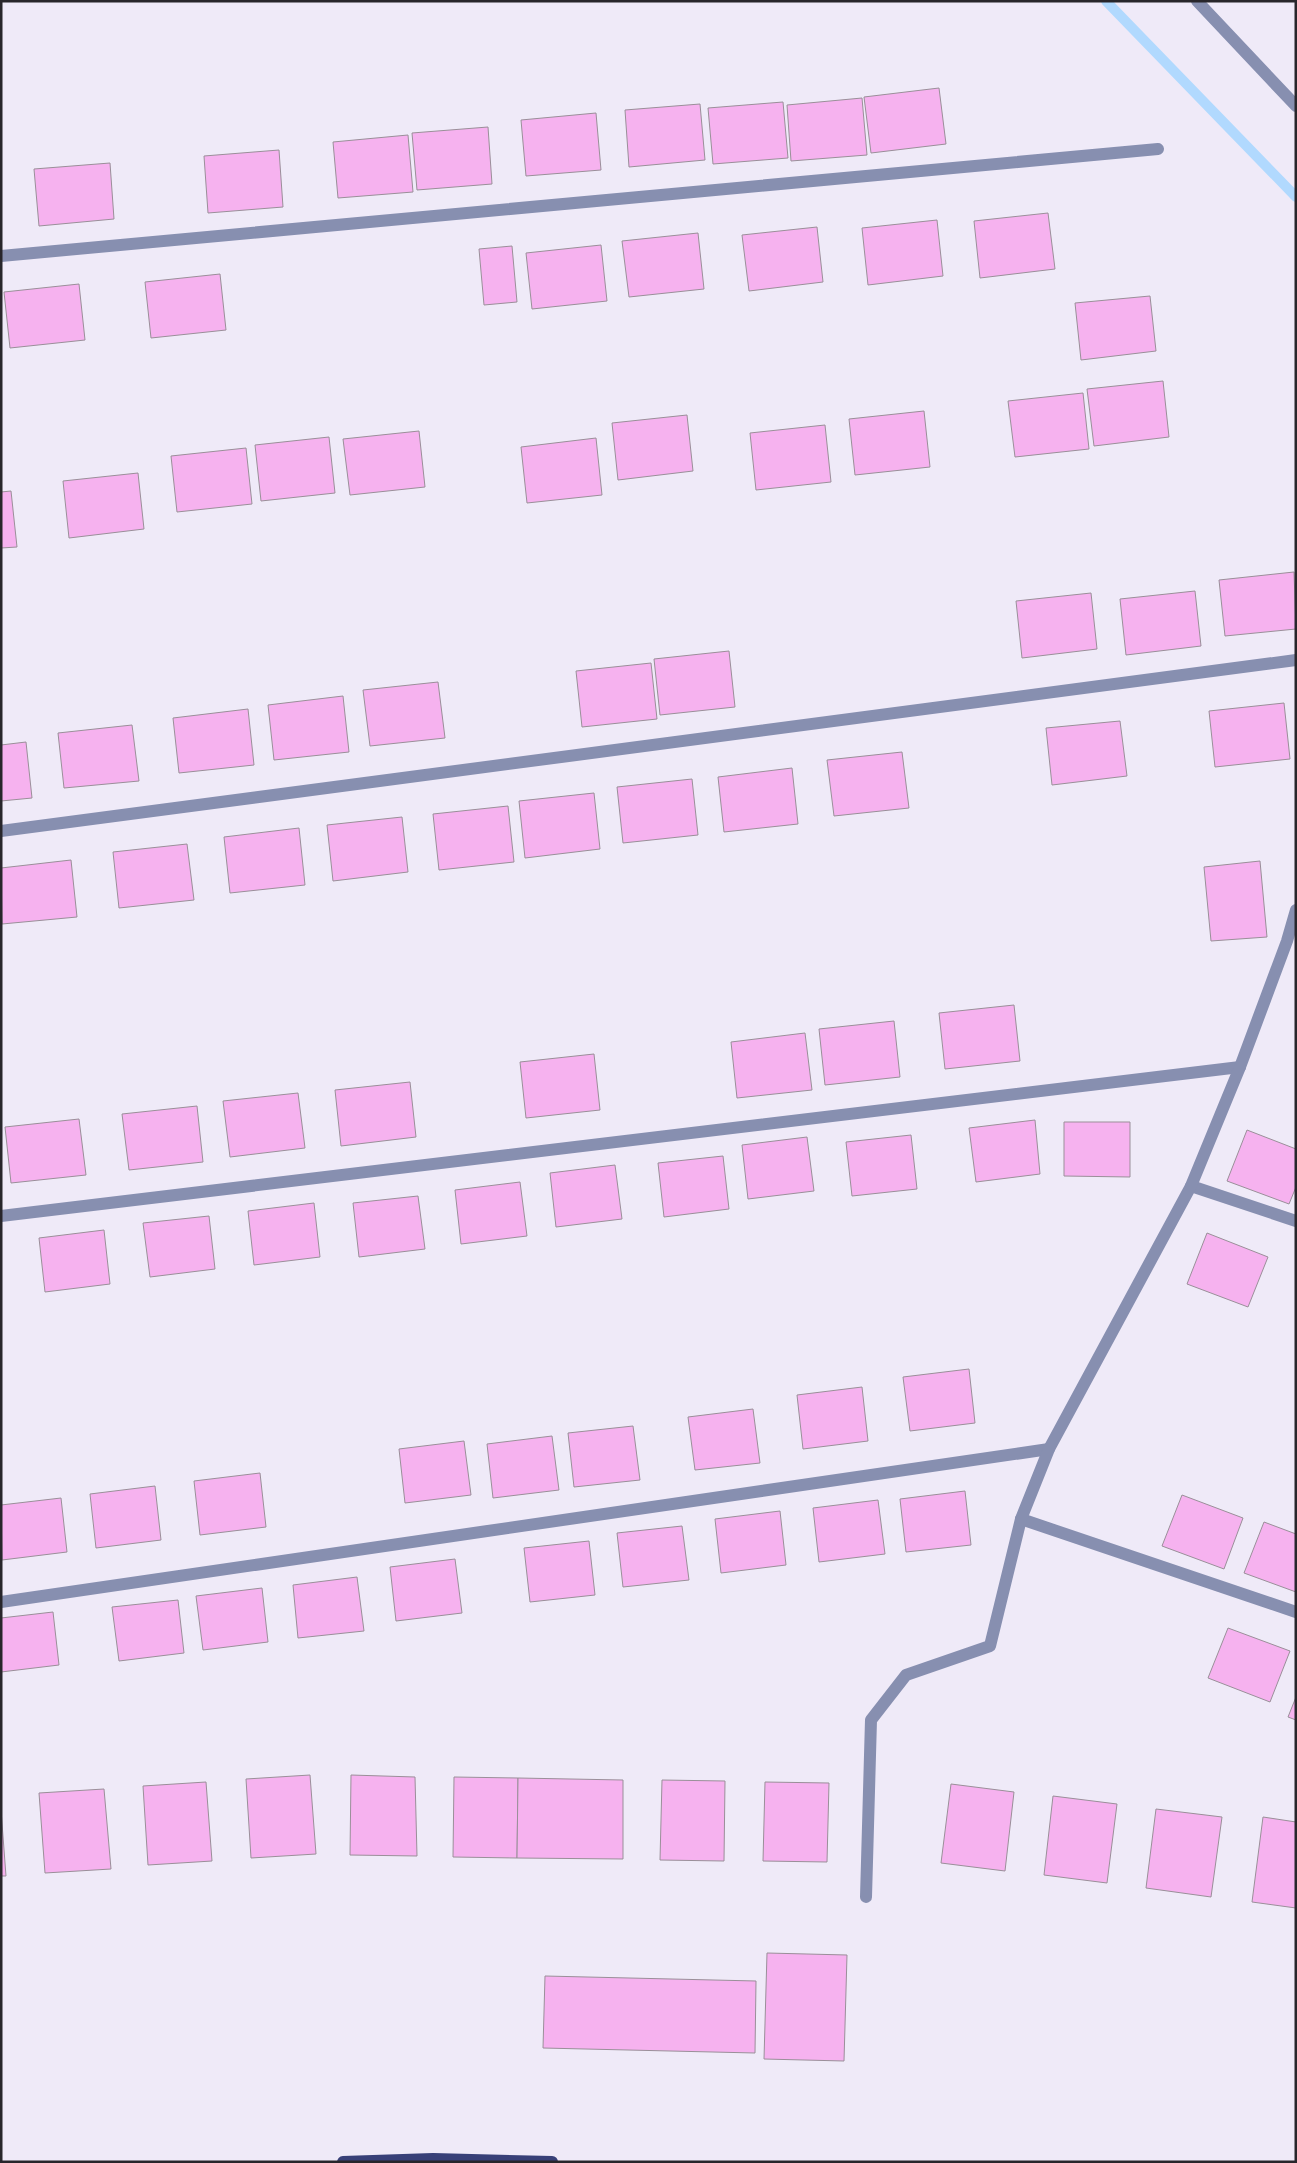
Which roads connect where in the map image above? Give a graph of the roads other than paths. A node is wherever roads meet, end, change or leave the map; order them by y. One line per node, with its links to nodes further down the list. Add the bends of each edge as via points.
1 (1197, 1): 2 (street)
2 (1296, 106)
3 (1158, 149): 4 (street)
4 (1, 256)
5 (1296, 660): 6 (street)
6 (1, 831)
7 (1296, 910): 8 (street)
8 (1240, 1067): 9 (street); 10 (street)
9 (1191, 1186): 11 (street); 12 (street)
10 (1, 1216)
11 (1296, 1221)
12 (1049, 1449): 13 (street); 14 (street)
13 (1021, 1519): 15 (street); 16 (street, via 990,1646 906,1675 871,1720)
14 (1, 1602)
15 (1296, 1612)
16 (866, 1896)
17 (343, 2162): 18 (main road, via 433,2159)
18 (552, 2162)

